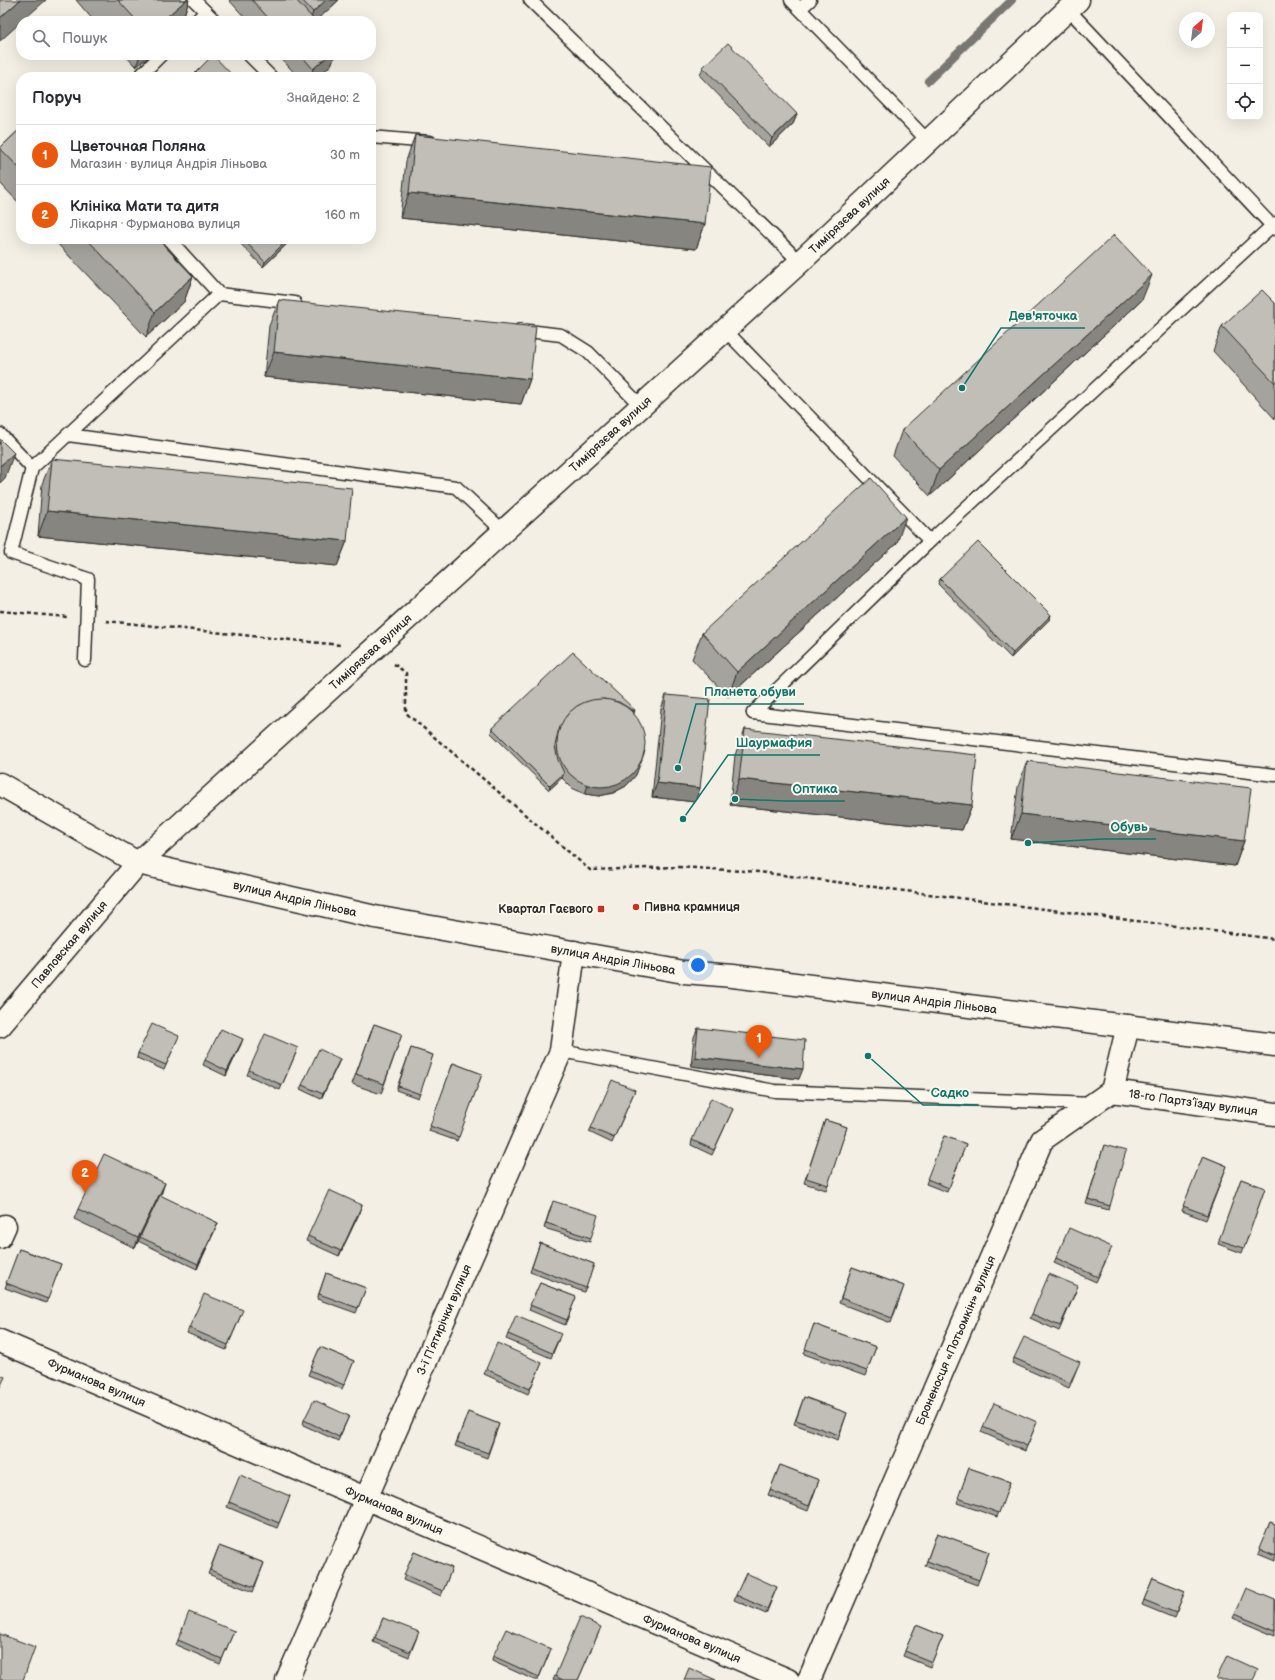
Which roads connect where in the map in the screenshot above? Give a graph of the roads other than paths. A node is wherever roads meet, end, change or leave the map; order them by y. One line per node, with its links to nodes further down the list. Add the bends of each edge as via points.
1 (194, 0): 7 (lane)
2 (530, 0): 18 (lane)
3 (791, 0): 6 (lane)
4 (810, 0): 6 (lane)
5 (1073, 5): 15 (street, Тимірязєва вулиця); 19 (lane)
6 (800, 10): 15 (lane)
7 (206, 12): 8 (lane); 9 (lane)
8 (202, 16)
9 (210, 16)
10 (157, 60): 12 (lane)
11 (254, 60): 13 (lane)
12 (144, 72)
13 (266, 72)
14 (376, 138): 16 (lane)
15 (928, 141): 21 (street, Тимірязєва вулиця)
16 (441, 144)
17 (690, 168): 18 (lane)
18 (705, 170): 21 (lane)
19 (1274, 226): 31 (lane)
20 (174, 244): 22 (lane)
21 (800, 262): 25 (street, Тимірязєва вулиця)
22 (219, 294): 23 (lane); 28 (lane)
23 (305, 304)
24 (507, 328): 26 (lane, via 562,335 588,352)
25 (725, 330): 26 (street, Тимірязєва вулиця); 31 (lane)
26 (641, 406): 30 (street, Тимірязєва вулиця)
27 (0, 434): 29 (lane)
28 (68, 435): 29 (lane); 30 (lane, via 456,487)
29 (32, 468): 32 (lane, via 10,553 88,579)
30 (503, 531): 35 (street, Тимірязєва вулиця)
31 (930, 541): 33 (lane, via 753,713)
32 (85, 660)
33 (1275, 775)
34 (0, 784): 35 (street, вулиця Андрія Ліньова)
35 (138, 863): 36 (street, вулиця Андрія Ліньова, via 375,917); 37 (street, Павловская вулиця)
36 (574, 952): 38 (street, вулиця Андрія Ліньова, via 684,972); 40 (street, 3-ї П’ятирічки вулиця)
37 (0, 1026)
38 (1128, 1026): 39 (street, вулиця Андрія Ліньова); 41 (street)
39 (1275, 1045)
40 (561, 1051): 42 (lane, via 775,1091); 45 (street, 3-ї П’ятирічки вулиця)
41 (1112, 1091): 42 (street, Броненосця «Потьомкін» вулиця); 43 (street, 18-го Партз’їзду вулиця)
42 (1093, 1104): 48 (street, Броненосця «Потьомкін» вулиця, via 1042,1140)
43 (1275, 1114)
44 (0, 1341): 45 (street, Фурманова вулиця)
45 (365, 1498): 46 (street, 3-ї П’ятирічки вулиця); 47 (street, Фурманова вулиця)
46 (287, 1680)
47 (788, 1680)
48 (809, 1680)

